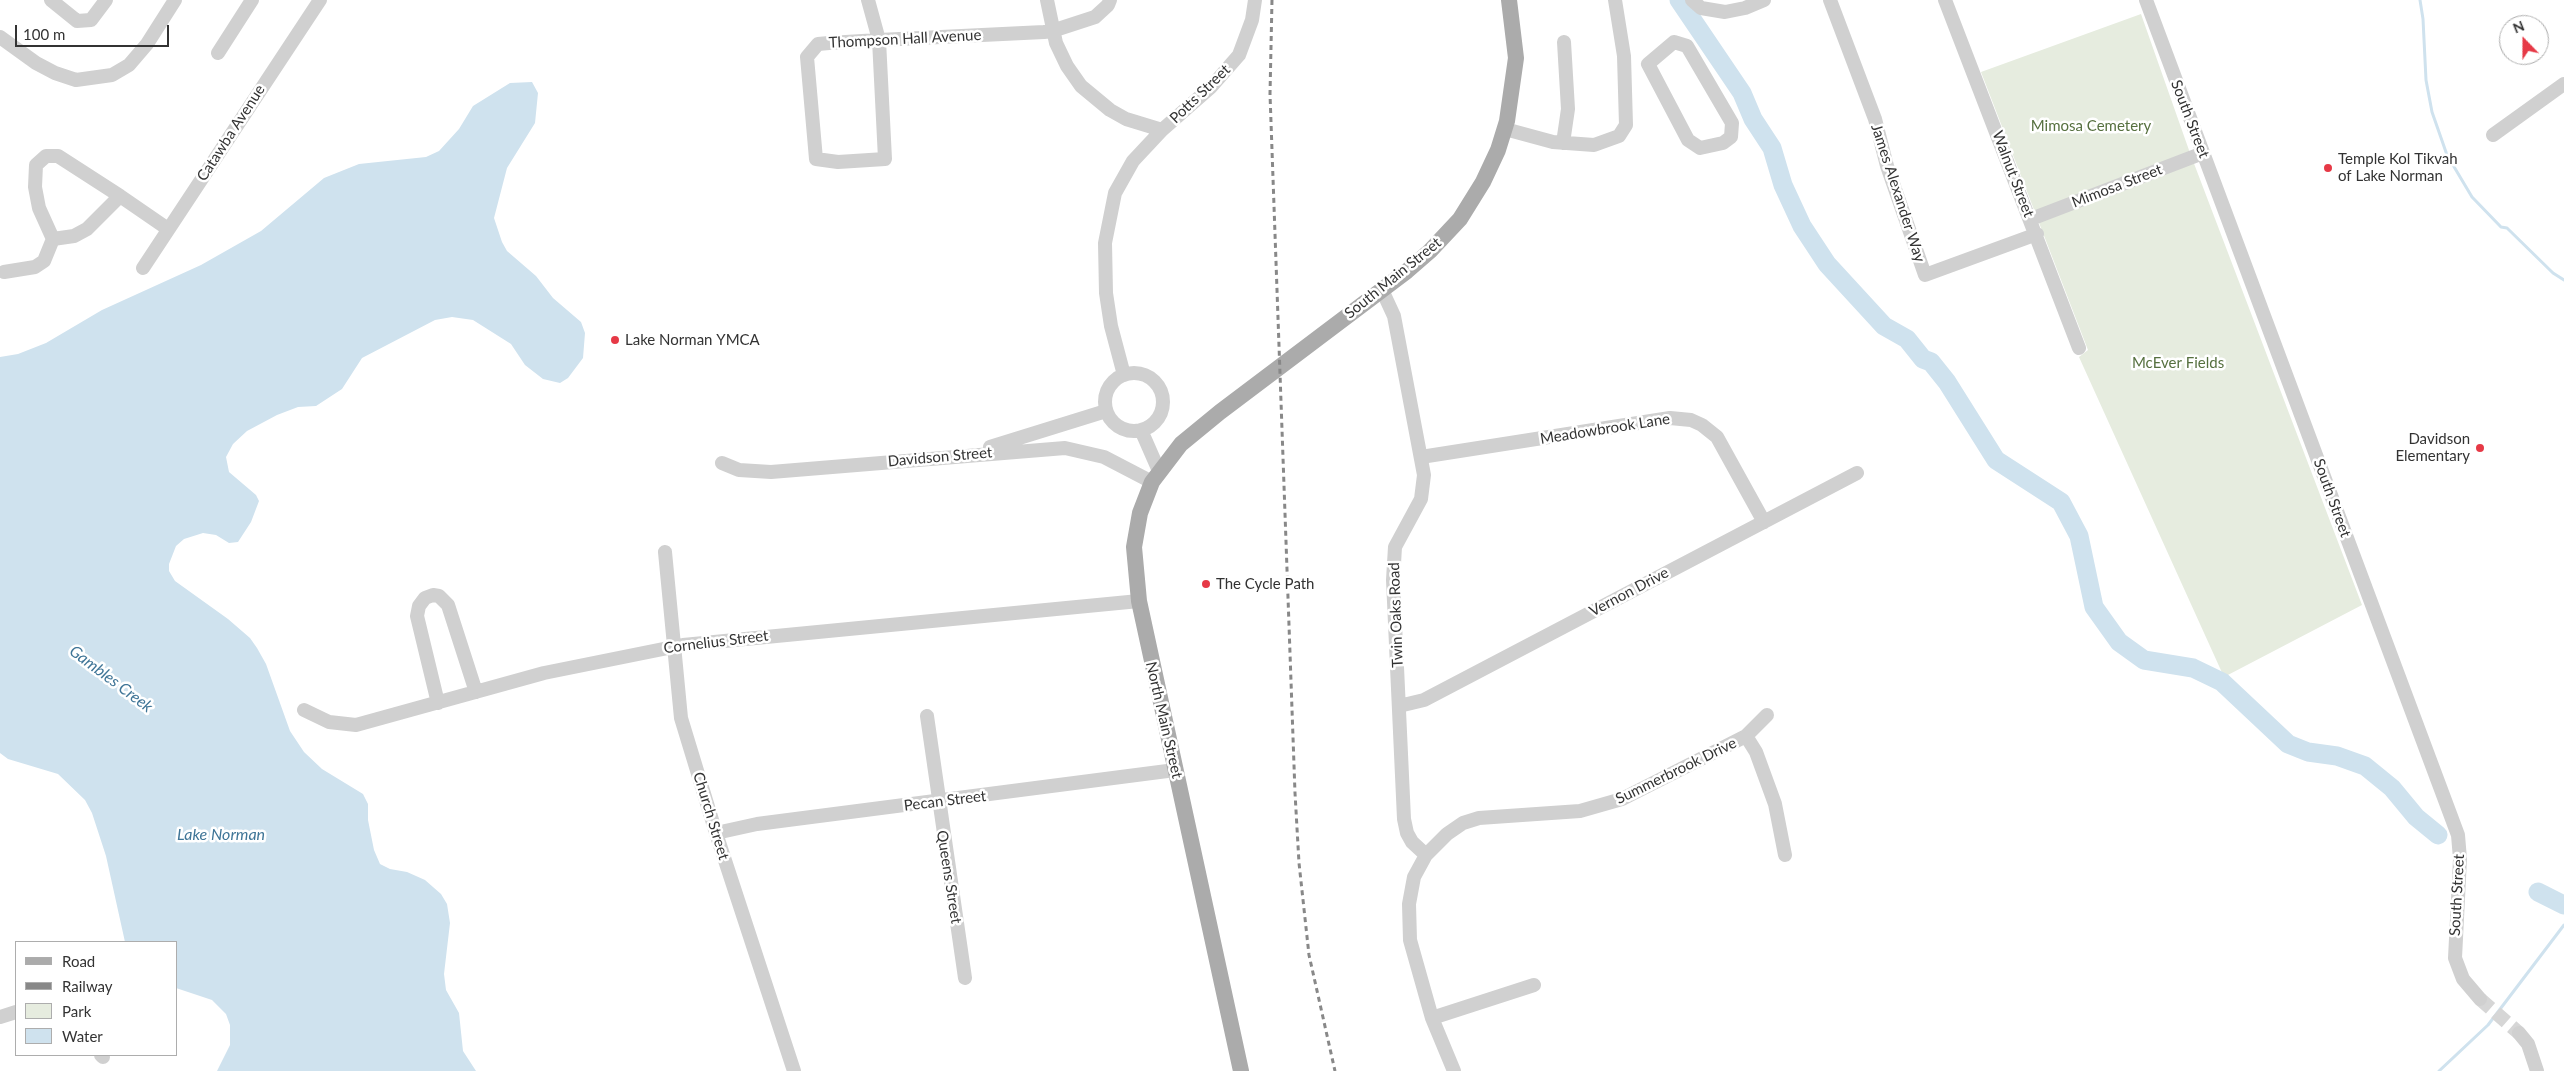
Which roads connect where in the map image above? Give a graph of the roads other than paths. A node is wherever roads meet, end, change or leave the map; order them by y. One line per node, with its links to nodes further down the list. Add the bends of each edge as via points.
1 (51, 0): 2 (street, via 76,21 91,20)
2 (106, 0)
3 (175, 0): 18 (street, via 147,44 129,65 108,76 76,80 54,73)
4 (252, 0): 21 (street)
5 (320, 0): 32 (street, Catawba Avenue)
6 (868, 0): 19 (street)
7 (1047, 0): 17 (street)
8 (1110, 0): 17 (street, Thompson Hall Avenue, via 1095,17)
9 (1255, 0): 26 (street, Potts Street, via 1252,20 1239,55 1211,87)
10 (1509, 0): 25 (main road, South Main Street, via 1516,58 1514,88)
11 (1615, 0): 23 (street)
12 (1692, 0): 13 (street, via 1701,8 1725,12)
13 (1764, 0)
14 (1830, 0): 33 (street, James Alexander Way, via 1877,127 1887,166 1925,275)
15 (1945, 0): 31 (street, Walnut Street)
16 (2146, 0): 29 (street, South Street)
17 (1052, 31): 19 (street, Thompson Hall Avenue); 26 (street, via 1067,66 1090,95 1126,119)
18 (0, 37)
19 (879, 40): 19 (street, Thompson Hall Avenue, via 818,44 807,57 816,159 838,162 885,159)
20 (1564, 42): 28 (street, via 1568,94)
21 (218, 53)
22 (1648, 64): 22 (street, via 1674,42 1688,46 1732,122 1731,137 1723,143 1700,148 1688,140); 23 (street)
23 (1624, 66): 28 (street, via 1626,125 1620,136 1594,144)
24 (2564, 84): 27 (street)
25 (1505, 129): 28 (street); 37 (main road, South Main Street, via 1483,182 1460,219 1430,251)
26 (1162, 130): 39 (street, Potts Street, via 1133,161 1115,194 1105,243 1106,293)
27 (2494, 135)
28 (1563, 143)
29 (2203, 153): 31 (street, Mimosa Street); 66 (street, South Street, via 2458,835 2460,859 2455,958 2463,979)
30 (120, 196): 32 (street); 34 (street, via 87,229 74,236); 34 (street, via 58,156 52,154 40,160 34,172 34,187 43,220)
31 (2031, 219): 33 (street, Walnut Street)
32 (168, 229): 35 (street, Catawba Avenue)
33 (2037, 234): 38 (street, Walnut Street)
34 (53, 239): 36 (street, via 44,261 35,267)
35 (143, 268)
36 (4, 272)
37 (1382, 290): 40 (main road, South Main Street); 44 (street, Twin Oaks Road, via 1394,316)
38 (2079, 348)
39 (1124, 375): 41 (street, via 1108,390); 42 (street, via 1147,376 1162,394 1159,416)
40 (1234, 401): 47 (main road, North Main Street, via 1181,444)
41 (1106, 411): 42 (street, via 1116,425 1132,431); 43 (street)
42 (1141, 430): 47 (street)
43 (963, 455): 45 (street, Davidson Street, via 771,472 739,470); 47 (street, Davidson Street, via 1065,448 1082,450)
44 (1421, 457): 48 (street, Meadowbrook Lane, via 1670,418 1691,420 1702,424 1717,437); 54 (street, Twin Oaks Road, via 1424,475 1421,499 1397,540 1394,555)
45 (722, 464)
46 (1857, 473): 48 (street, Vernon Drive)
47 (1155, 476): 50 (main road, North Main Street, via 1140,513 1134,547)
48 (1764, 522): 54 (street, Vernon Drive, via 1424,700)
49 (665, 552): 51 (street, Church Street)
50 (1139, 601): 51 (street, Cornelius Street); 59 (main road, North Main Street)
51 (674, 647): 52 (street, Cornelius Street, via 554,671); 61 (street, Church Street, via 681,718)
52 (476, 692): 53 (street, Cornelius Street); 53 (street, via 448,605 433,595 425,598 417,616)
53 (438, 703): 55 (street, Cornelius Street, via 356,725 329,722)
54 (1399, 706): 63 (street, Twin Oaks Road, via 1404,819 1412,842)
55 (304, 710)
56 (1767, 715): 58 (street, Summerbrook Drive)
57 (927, 716): 60 (street, Queens Street)
58 (1746, 736): 62 (street, via 1756,752 1775,804); 63 (street, Summerbrook Drive, via 1644,789 1602,806 1558,814 1498,816 1463,824 1447,834)
59 (1175, 770): 60 (street, Pecan Street); 72 (main road, North Main Street)
60 (938, 802): 61 (street, Pecan Street); 64 (street, Queens Street)
61 (716, 832): 71 (street, Church Street)
62 (1785, 854)
63 (1426, 855): 69 (street, Summerbrook Drive, via 1414,877 1409,924 1416,966)
64 (965, 978)
65 (1534, 985): 69 (street)
66 (2480, 999)
67 (15, 1012): 68 (street)
68 (0, 1018)
69 (1432, 1018): 73 (street, Summerbrook Drive)
70 (2519, 1033): 74 (street, via 2528,1044)
71 (794, 1071)
72 (1241, 1071)
73 (1454, 1071)
74 (2537, 1071)

